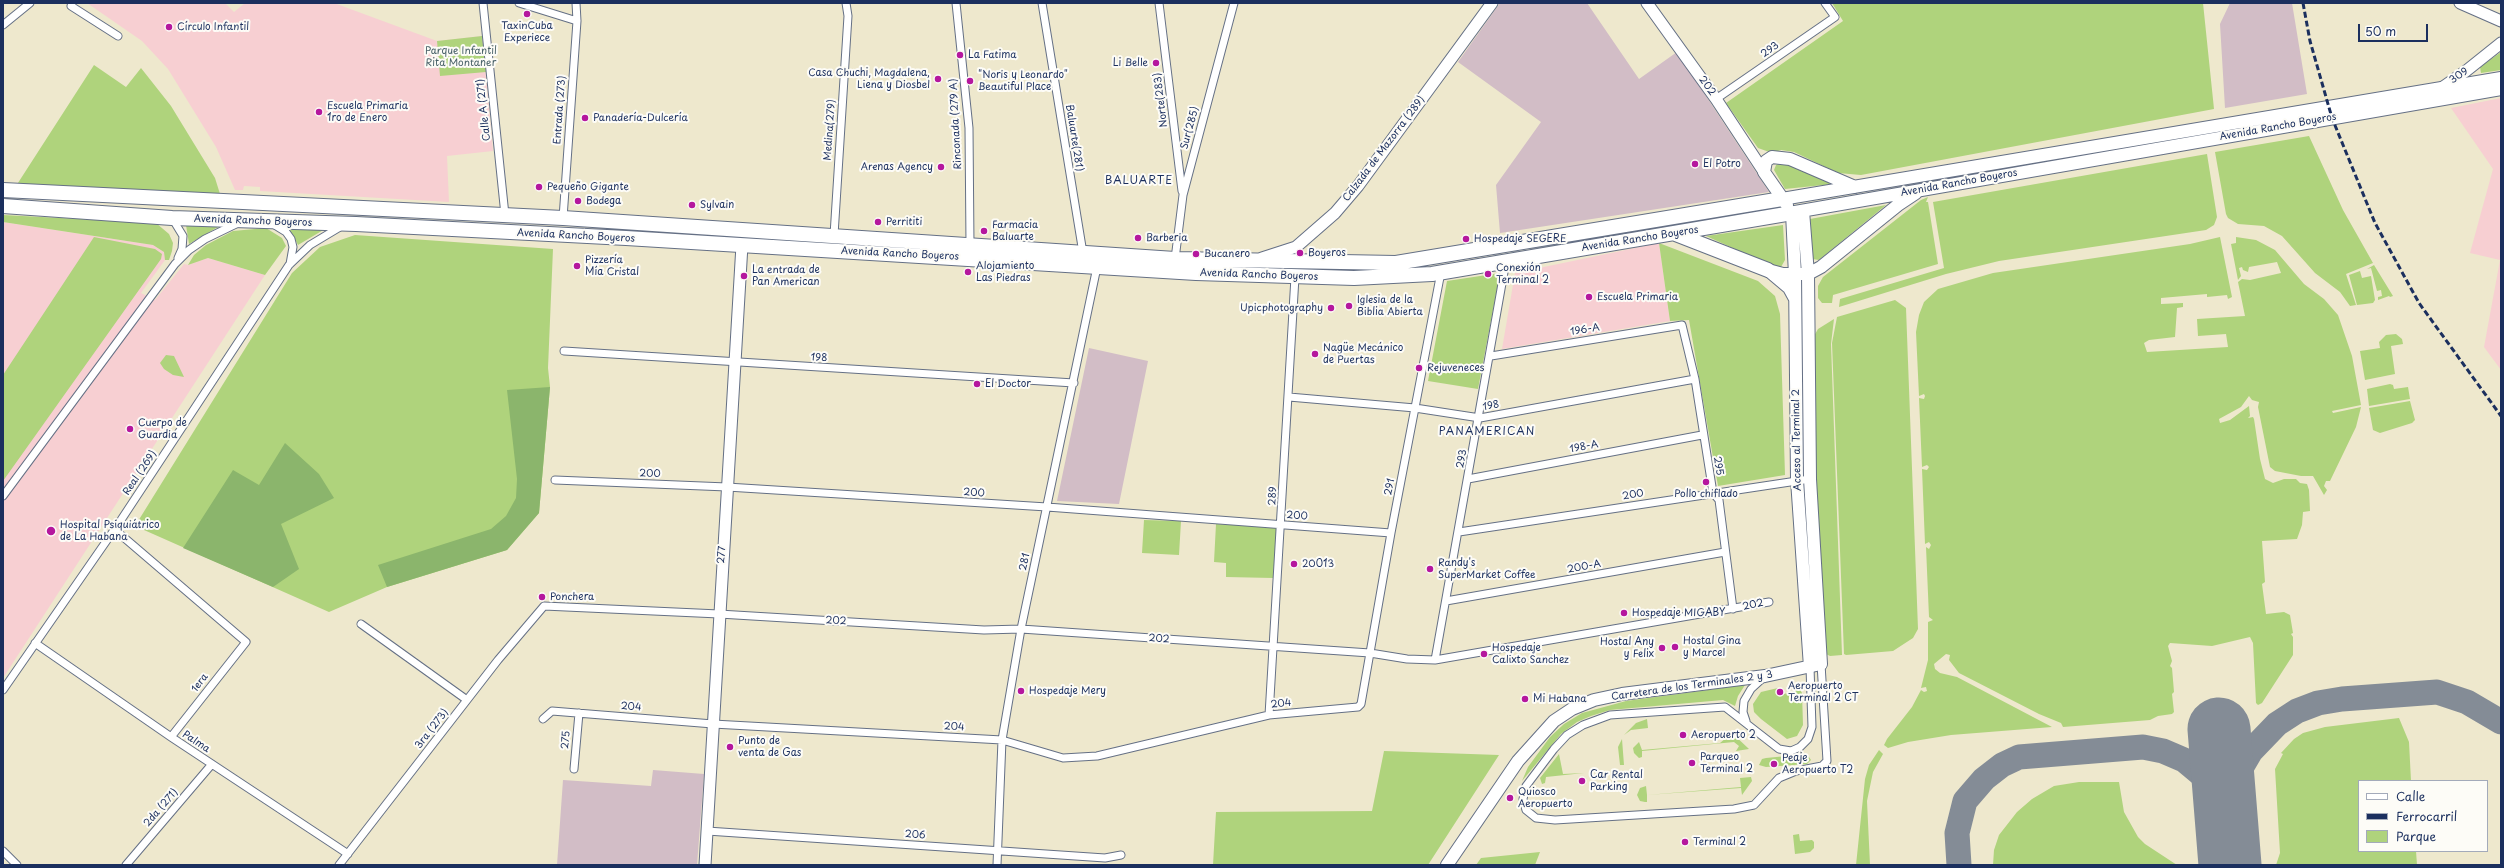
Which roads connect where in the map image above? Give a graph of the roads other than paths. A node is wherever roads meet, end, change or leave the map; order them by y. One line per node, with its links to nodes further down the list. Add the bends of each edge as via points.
1 (30, 3): 17 (street)
2 (72, 3): 18 (street, via 71,6)
3 (483, 3): 35 (street, Calle A (271))
4 (519, 3): 15 (street)
5 (576, 3): 15 (street, Entrada (273))
6 (846, 3): 42 (street, Medina(279), via 848,16)
7 (956, 3): 44 (street, Rinconada (279 A), via 968,128)
8 (1042, 3): 45 (street, Baluarte(281))
9 (1159, 3): 31 (street, Norte(283))
10 (1234, 3): 31 (street, Sur(285))
11 (1492, 3): 48 (street, Calzada de Mazorra (289), via 1358,186 1335,213 1296,247)
12 (1647, 3): 23 (street, 202)
13 (1825, 3): 23 (street, 293, via 1835,17)
14 (2460, 3): 16 (street)
15 (576, 21): 37 (street, Entrada (273))
16 (2501, 21)
17 (3, 25)
18 (118, 36)
19 (2501, 43): 21 (street, 309)
20 (2501, 78): 21 (main road, Avenida Rancho Boyeros)
21 (2438, 89): 24 (street, 309); 28 (main road, Avenida Rancho Boyeros)
22 (2501, 89): 24 (main road, Avenida Rancho Boyeros)
23 (1716, 99): 25 (street, 202)
24 (2413, 104): 29 (main road, Avenida Rancho Boyeros)
25 (1749, 149): 26 (street); 27 (street, 202)
26 (1769, 158): 27 (main road, via 1764,165); 28 (main road, via 1777,156 1790,159)
27 (1764, 172): 32 (main road)
28 (1856, 188): 32 (main road, Avenida Rancho Boyeros)
29 (1926, 188): 34 (main road, Avenida Rancho Boyeros); 54 (main road, via 1898,205 1821,267)
30 (3, 190): 35 (highway, Avenida Rancho Boyeros)
31 (1183, 196): 46 (street, Sur(285))
32 (1782, 199): 34 (main road); 48 (highway, Avenida Rancho Boyeros, via 1396,263)
33 (3, 206): 36 (highway, Avenida Rancho Boyeros)
34 (1798, 212): 41 (highway, Avenida Rancho Boyeros); 54 (main road, Acceso al Terminal 2); 55 (main road, Acceso al Terminal 2)
35 (505, 215): 37 (highway, Avenida Rancho Boyeros)
36 (172, 218): 38 (highway, Avenida Rancho Boyeros); 49 (street, via 183,236 182,249)
37 (563, 218): 42 (highway, Avenida Rancho Boyeros)
38 (242, 221): 39 (highway, Avenida Rancho Boyeros); 49 (street, via 205,239)
39 (263, 222): 40 (highway, Avenida Rancho Boyeros); 50 (street, Real (269), via 280,228 291,239 293,247)
40 (356, 224): 43 (highway, Avenida Rancho Boyeros); 50 (street, Real (269), via 334,229 321,237 300,253)
41 (1673, 233): 47 (highway, Avenida Rancho Boyeros); 52 (highway)
42 (834, 235): 44 (highway, Avenida Rancho Boyeros)
43 (742, 245): 51 (highway, Avenida Rancho Boyeros); 61 (street, 277)
44 (970, 245): 45 (highway, Avenida Rancho Boyeros)
45 (1083, 253): 46 (highway, Avenida Rancho Boyeros)
46 (1175, 259): 48 (highway, Avenida Rancho Boyeros)
47 (1506, 261): 53 (highway, Avenida Rancho Boyeros); 60 (street, 293)
48 (1250, 262)
49 (175, 264): 74 (street)
50 (289, 266): 77 (street, Real (269))
51 (1097, 267): 56 (highway, Avenida Rancho Boyeros); 63 (street, 281)
52 (1768, 270): 55 (main road); 57 (main road, via 1789,288)
53 (1442, 271): 56 (highway, Avenida Rancho Boyeros, via 1399,276); 65 (street, 291)
54 (1808, 274): 55 (main road); 69 (main road, Acceso al Terminal 2)
55 (1795, 275): 57 (main road, Acceso al Terminal 2)
56 (1295, 277): 64 (street, 289)
57 (1796, 299): 71 (main road, Acceso al Terminal 2)
58 (1682, 325): 60 (street, 196-A); 62 (street, 295)
59 (564, 351): 61 (street, 198)
60 (1491, 356): 66 (street, 293)
61 (734, 363): 63 (street, 198); 72 (street, 277)
62 (1695, 379): 66 (street, 198); 67 (street, 295)
63 (1074, 383): 75 (street, 281)
64 (1289, 397): 65 (street, 198); 76 (street, 289)
65 (1415, 408): 66 (street, 198); 79 (street, 291)
66 (1480, 418): 68 (street, 293)
67 (1702, 435): 68 (street, 198-A); 73 (street, 295)
68 (1468, 479): 78 (street, 293)
69 (1810, 479): 71 (street, 200); 92 (main road, Acceso al Terminal 2)
70 (556, 480): 72 (street, 200)
71 (1797, 480): 73 (street, 200); 92 (main road, Acceso al Terminal 2)
72 (727, 487): 75 (street, 200); 85 (street, 277)
73 (1713, 493): 78 (street, 200); 80 (street, 295, via 1719,500)
74 (3, 496)
75 (1047, 507): 76 (street, 200); 87 (street, 281)
76 (1282, 525): 79 (street, 200); 89 (street, 289)
77 (114, 529): 88 (street, Real (269)); 102 (street, 1era, via 246,642)
78 (1459, 532): 81 (street, 293)
79 (1390, 533): 90 (street, 291)
80 (1725, 552): 81 (street, 200-A); 84 (street, 295)
81 (1446, 601): 91 (street, 293)
82 (1769, 602): 84 (street, 202)
83 (544, 606): 85 (street, 202); 95 (street, 3ra (273))
84 (1733, 609): 91 (street, 202)
85 (719, 614): 87 (street, 202, via 984,630); 100 (street, 277)
86 (361, 624): 95 (street)
87 (1021, 629): 89 (street, 202); 103 (street, 281)
88 (35, 643): 94 (street, Real (269)); 102 (street, Palma)
89 (1274, 648): 90 (street, 202); 98 (street, 289)
90 (1370, 653): 91 (street, 202, via 1407,659); 96 (street, 291)
91 (1436, 660)
92 (1815, 666): 93 (main road, Carretera de los Terminales 2 y 3); 101 (street, via 1812,727 1803,746 1791,751 1779,749); 101 (street, via 1827,761 1822,766 1796,771 1779,778 1754,805 1726,810 1555,820 1533,816 1524,807 1525,789 1540,765 1567,735 1596,719 1639,712 1721,707 1728,708)
93 (1765, 676): 101 (street, via 1751,689 1744,701 1743,712); 116 (main road, Carretera de los Terminales 2 y 3, via 1622,694 1594,700 1572,709 1549,726 1518,761)
94 (3, 690)
95 (467, 700): 109 (street, 3ra (273))
96 (1360, 706): 98 (street, 204)
97 (579, 713): 99 (street, 204, via 552,711); 100 (street, 204); 105 (street, 275)
98 (1269, 715): 103 (street, 204, via 1097,756 1063,758)
99 (543, 719)
100 (713, 724): 103 (street, 204); 106 (street, 277)
101 (1749, 725)
102 (171, 737): 104 (street, Palma)
103 (1002, 740): 107 (street, 281)
104 (212, 764): 109 (street, Palma); 112 (street, 2da (271))
105 (574, 769)
106 (707, 831): 107 (street, 206); 114 (street, 277)
107 (998, 850): 110 (street, 206, via 1105,858); 115 (street, 281)
108 (3, 851): 111 (street)
109 (348, 854): 113 (street, 3ra (273))
110 (1121, 855)
111 (17, 865)
112 (126, 865)
113 (339, 865)
114 (705, 865)
115 (997, 865)
116 (1447, 865)

